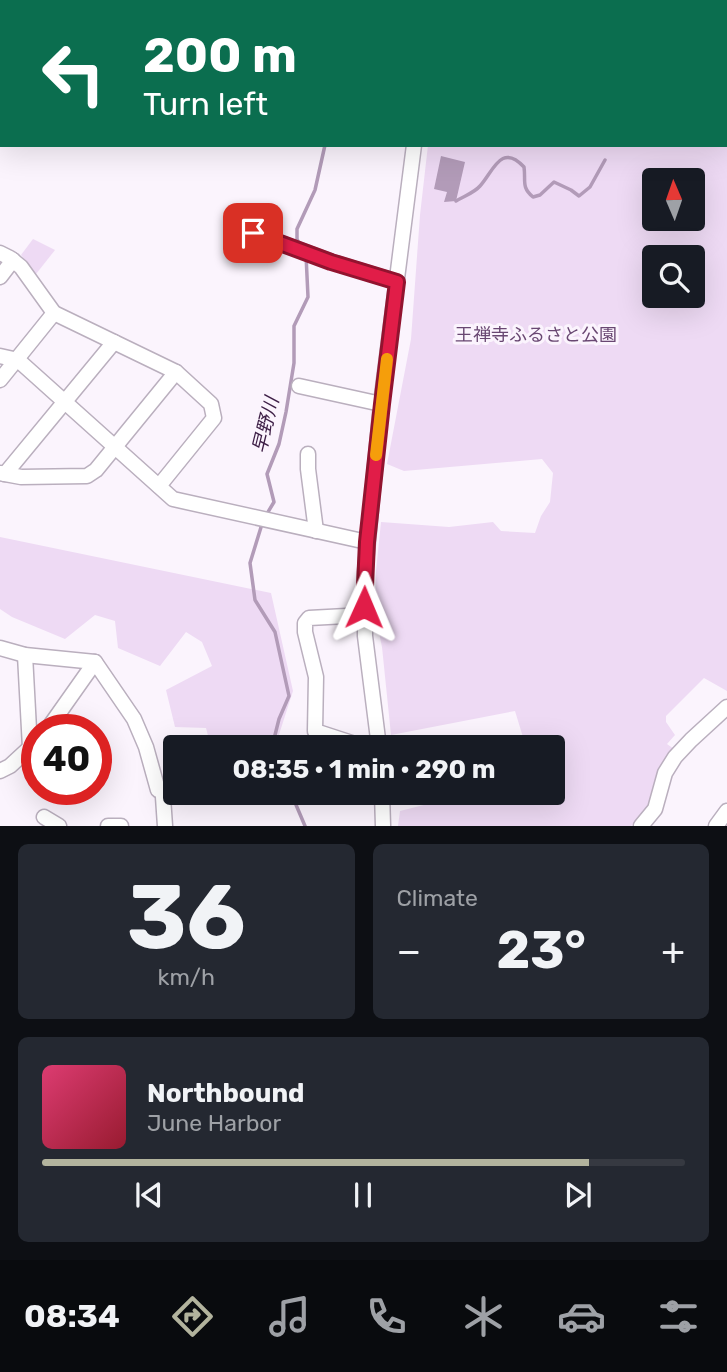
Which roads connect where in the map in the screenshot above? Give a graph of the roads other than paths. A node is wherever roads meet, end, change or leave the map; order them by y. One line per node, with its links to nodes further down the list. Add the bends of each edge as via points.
1 (414, 147): 5 (street)
2 (253, 233): 5 (street)
3 (6, 257): 4 (street); 6 (street, via 21,267)
4 (0, 277)
5 (397, 282): 14 (street)
6 (54, 313): 7 (street); 9 (street)
7 (114, 342): 10 (street); 13 (street)
8 (0, 356): 9 (street)
9 (18, 360): 11 (street); 13 (street)
10 (176, 372): 15 (street); 18 (street, via 211,404 214,418)
11 (0, 380)
12 (299, 386): 14 (street)
13 (64, 402): 15 (street); 17 (street)
14 (382, 404): 20 (street)
15 (114, 447): 17 (street, via 88,476); 18 (street)
16 (308, 454): 19 (street)
17 (2, 474)
18 (159, 486): 19 (street, via 173,499)
19 (316, 531): 20 (street)
20 (367, 542): 21 (street)
21 (365, 615): 28 (street, via 309,618 305,623 316,677 315,731); 29 (street)
22 (0, 648): 23 (street)
23 (25, 655): 24 (street); 26 (street)
24 (95, 662): 27 (street); 38 (street, via 134,719 146,747)
25 (727, 707): 40 (street, via 676,757 665,774 655,809)
26 (30, 714)
27 (58, 714)
28 (327, 735)
29 (377, 735)
30 (21, 756): 31 (street)
31 (0, 771)
32 (382, 805): 39 (street)
33 (727, 811): 41 (street)
34 (44, 817): 35 (street)
35 (59, 826)
36 (108, 826): 37 (street)
37 (121, 826)
38 (165, 826)
39 (383, 826)
40 (641, 826)
41 (716, 826)

